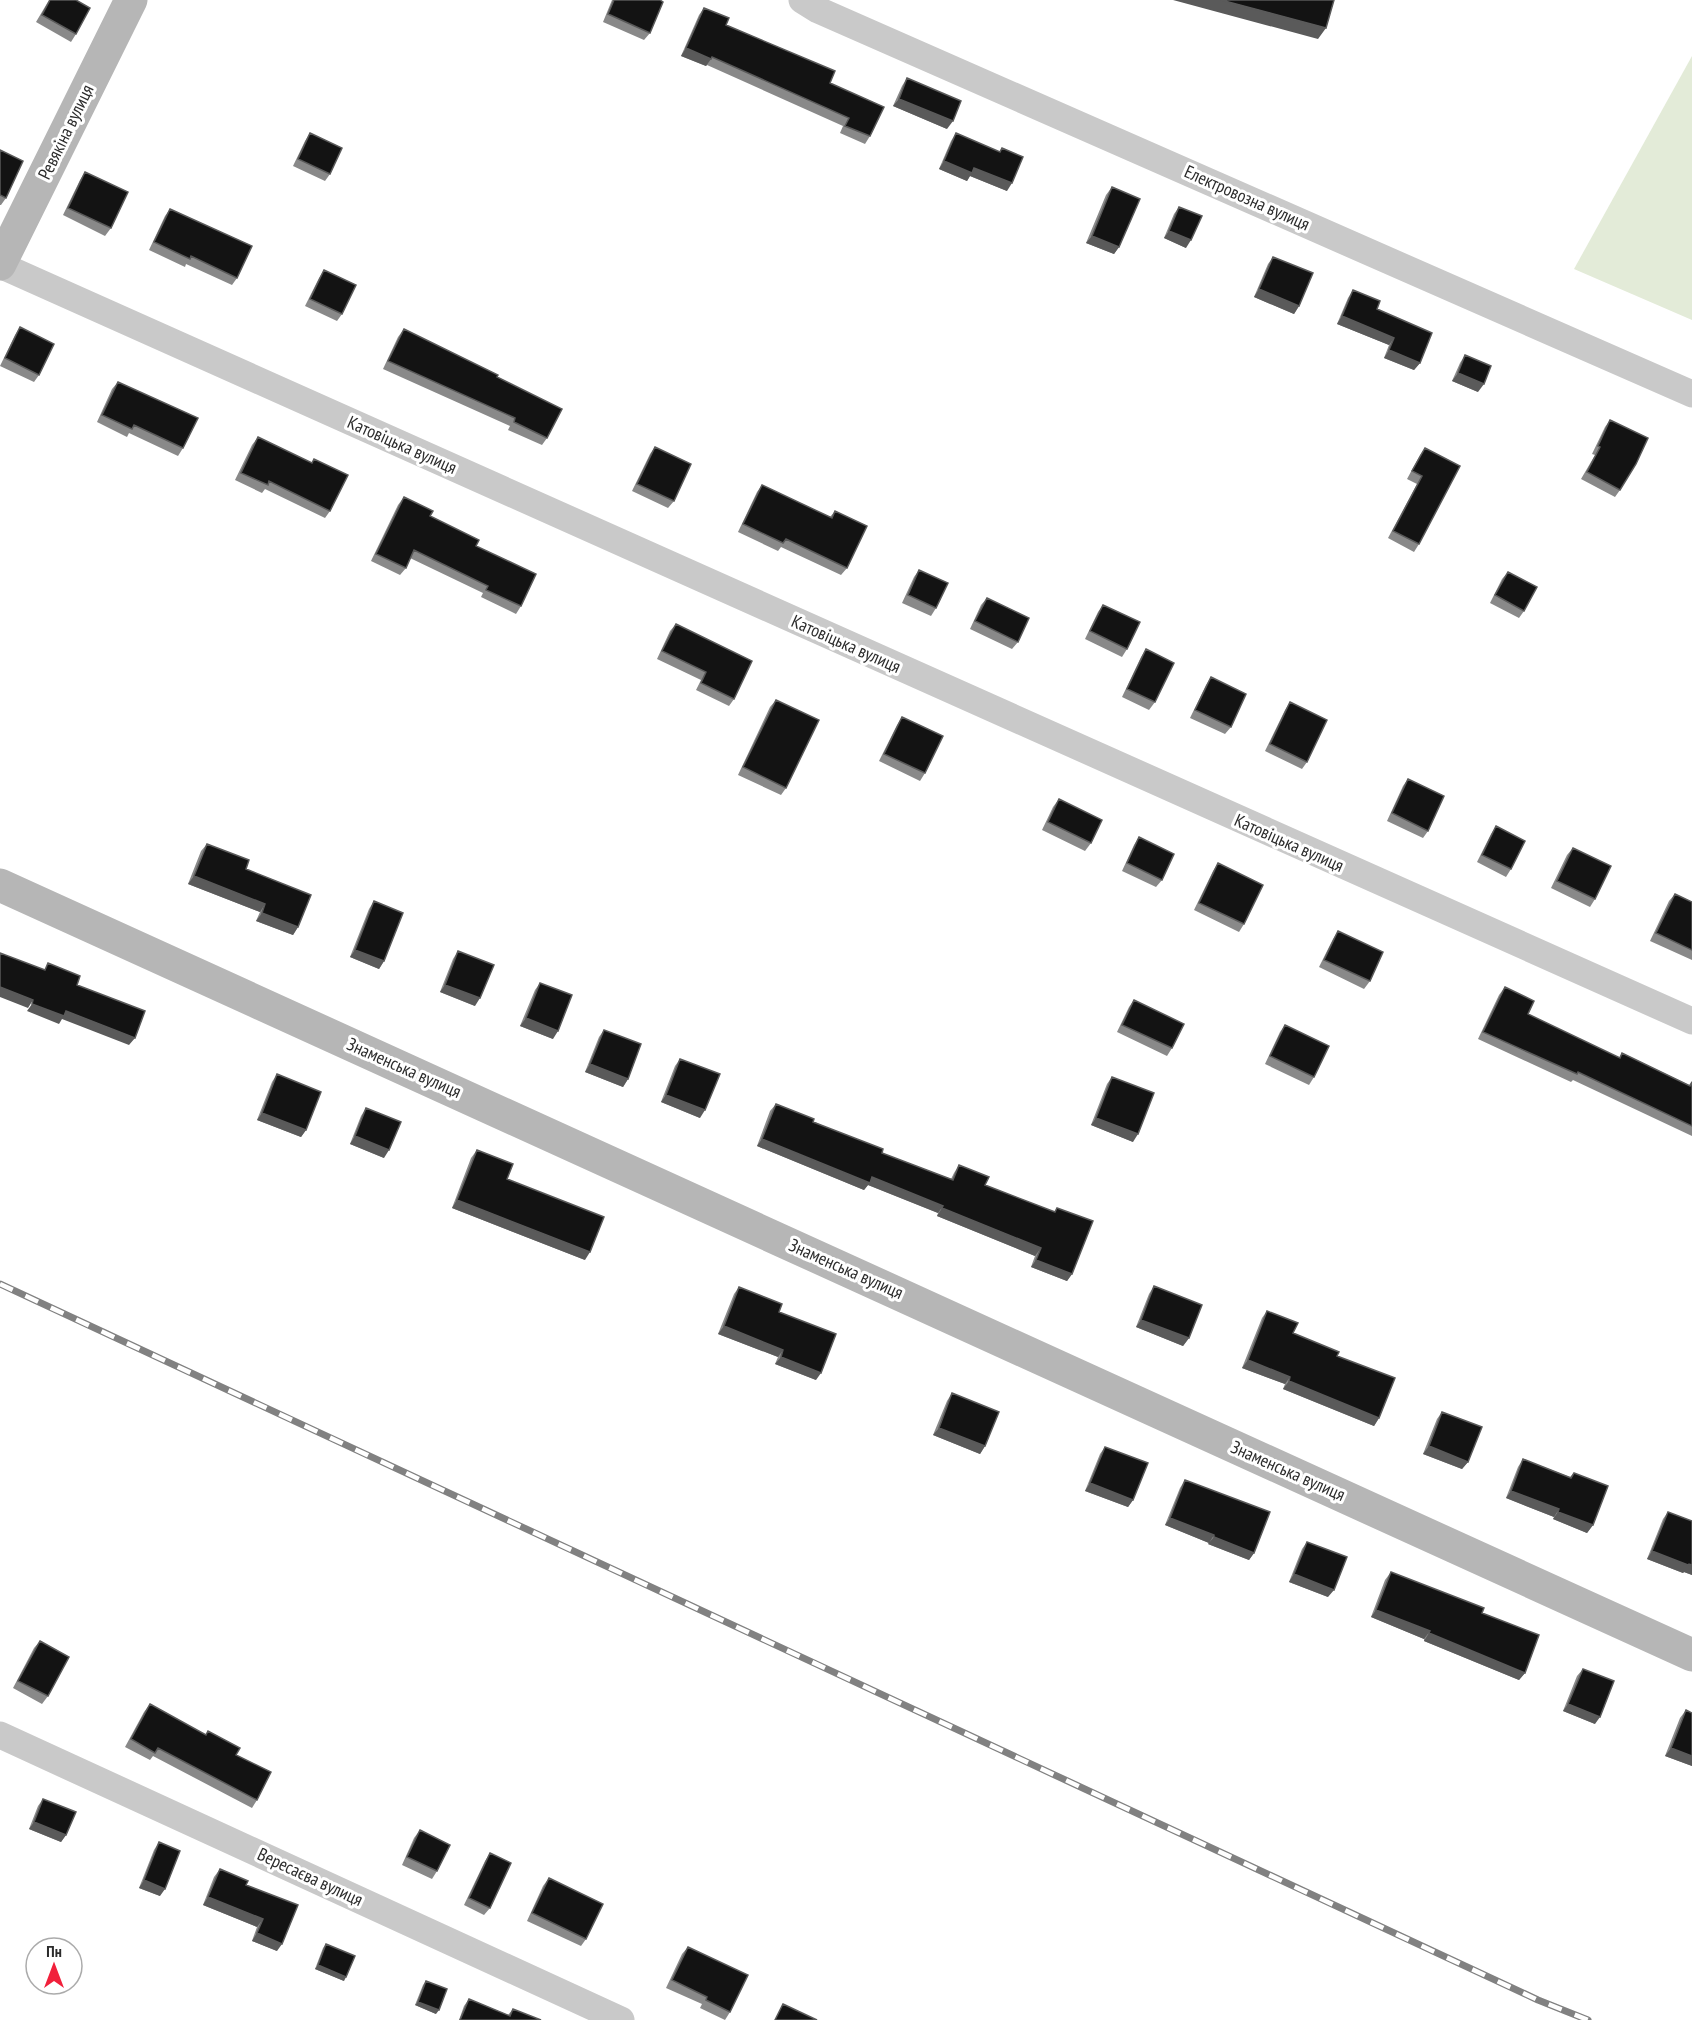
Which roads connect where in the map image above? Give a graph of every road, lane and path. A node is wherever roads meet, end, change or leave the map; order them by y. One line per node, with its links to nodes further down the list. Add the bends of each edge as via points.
1 (131, 0): 3 (main road, Ревякіна вулиця)
2 (802, 0): 4 (street, Електровозна вулиця)
3 (0, 265): 6 (street, Катовіцька вулиця)
4 (1692, 394)
5 (0, 885): 7 (main road, Знаменська вулиця)
6 (1692, 1021)
7 (1692, 1655)
8 (0, 1735): 9 (street, Вересаєва вулиця)
9 (621, 2020)

